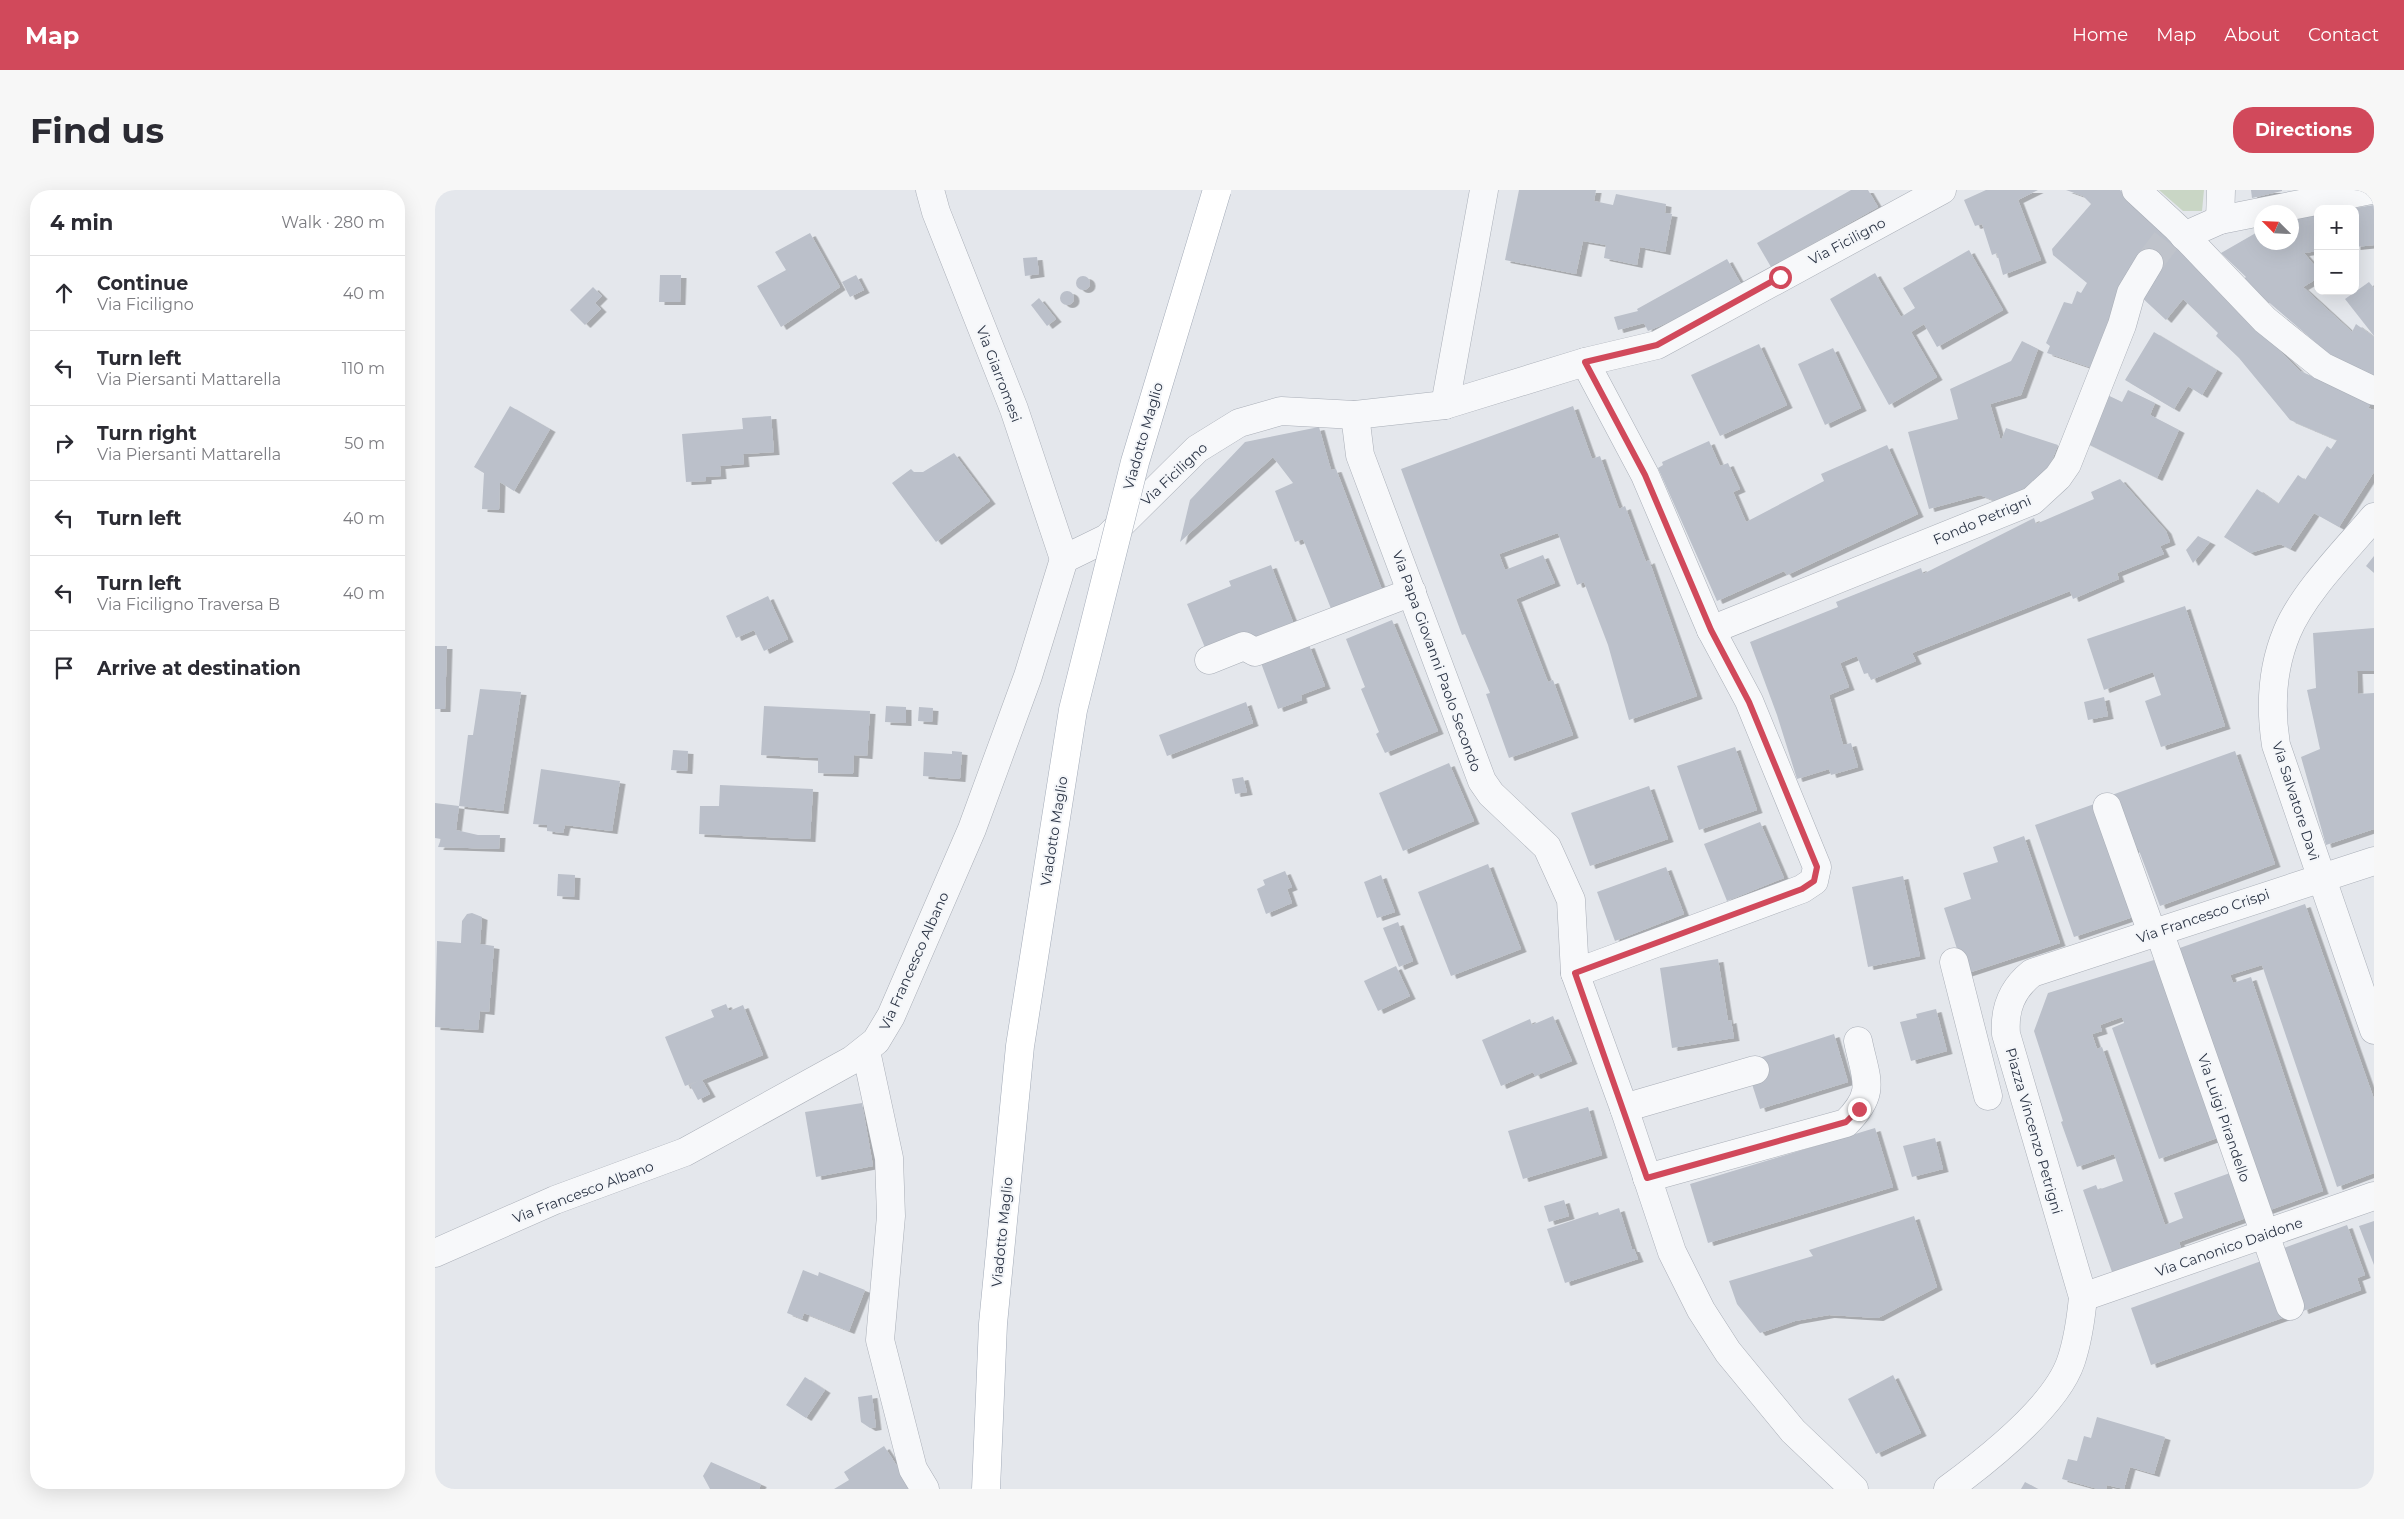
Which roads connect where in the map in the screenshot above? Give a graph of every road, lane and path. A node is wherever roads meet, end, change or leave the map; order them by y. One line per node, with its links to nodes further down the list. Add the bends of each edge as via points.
1 (929, 190): 16 (street, Via Giarromesi, via 1013,409)
2 (1217, 190): 40 (main road, Viadotto Maglio, bridge, via 1135,462 1073,710 1021,1046 993,1324)
3 (1484, 190): 13 (street)
4 (1942, 190): 11 (street, Via Ficiligno, via 1657,345)
5 (2136, 190): 9 (street)
6 (2221, 190): 8 (street)
7 (2371, 190): 8 (street)
8 (2220, 220): 9 (street)
9 (2176, 234): 12 (street, via 2265,320 2323,366)
10 (2149, 263): 18 (street, Fondo Petrigni, via 2131,292 2067,464 2032,501)
11 (1585, 362): 13 (street, Via Ficiligno); 18 (street, via 1645,475)
12 (2374, 390)
13 (1445, 405): 14 (street, Via Ficiligno)
14 (1355, 415): 16 (street, Via Ficiligno, via 1281,411 1239,423 1197,449 1107,538); 17 (street, Via Papa Giovanni Paolo Secondo, via 1361,455)
15 (2374, 517): 22 (street, Via Salvatore Davì, via 2311,592 2287,632 2274,681 2272,717 2275,745)
16 (1064, 559): 29 (street, Via Francesco Albano, via 1028,676 972,829 891,1016)
17 (1412, 592): 19 (street, via 1255,652 1244,646); 25 (street, Via Papa Giovanni Paolo Secondo, via 1482,781 1491,794 1547,847 1571,900)
18 (1711, 630): 25 (street, via 1753,711 1817,867 1814,881 1802,889)
19 (1209, 660)
20 (2107, 807): 23 (street, Via Luigi Pirandello)
21 (2374, 861): 22 (street, Via Francesco Crispi)
22 (2321, 877): 23 (street, Via Francesco Crispi); 27 (street, Via Salvatore Davì)
23 (2156, 932): 26 (street, Via Francesco Crispi); 35 (street, Via Luigi Pirandello)
24 (1954, 962): 31 (street)
25 (1575, 973): 32 (street, Via Papa Giovanni Paolo Secondo)
26 (2032, 973): 37 (street, Piazza Vincenzo Petrigni, via 2021,982 2007,1005 2006,1034)
27 (2374, 1030)
28 (1858, 1042): 33 (street, via 1868,1092 1859,1109 1846,1122)
29 (866, 1051): 36 (street, Via Francesco Albano, via 685,1152 555,1200); 39 (street, via 889,1158 891,1216 881,1340 913,1469)
30 (1755, 1070): 32 (street)
31 (1988, 1096)
32 (1624, 1108): 33 (street, Via Papa Giovanni Paolo Secondo)
33 (1647, 1178): 41 (street, Via Papa Giovanni Paolo Secondo, via 1671,1252 1701,1310 1728,1352 1793,1431)
34 (2374, 1196): 35 (street, Via Canonico Daidone)
35 (2265, 1235): 37 (street, Via Canonico Daidone); 38 (street, Via Luigi Pirandello)
36 (435, 1253)
37 (2083, 1297): 42 (street, via 2071,1361 2062,1381 2049,1399 1991,1457)
38 (2290, 1306)
39 (925, 1489)
40 (986, 1489)
41 (1854, 1489)
42 (1948, 1489)

